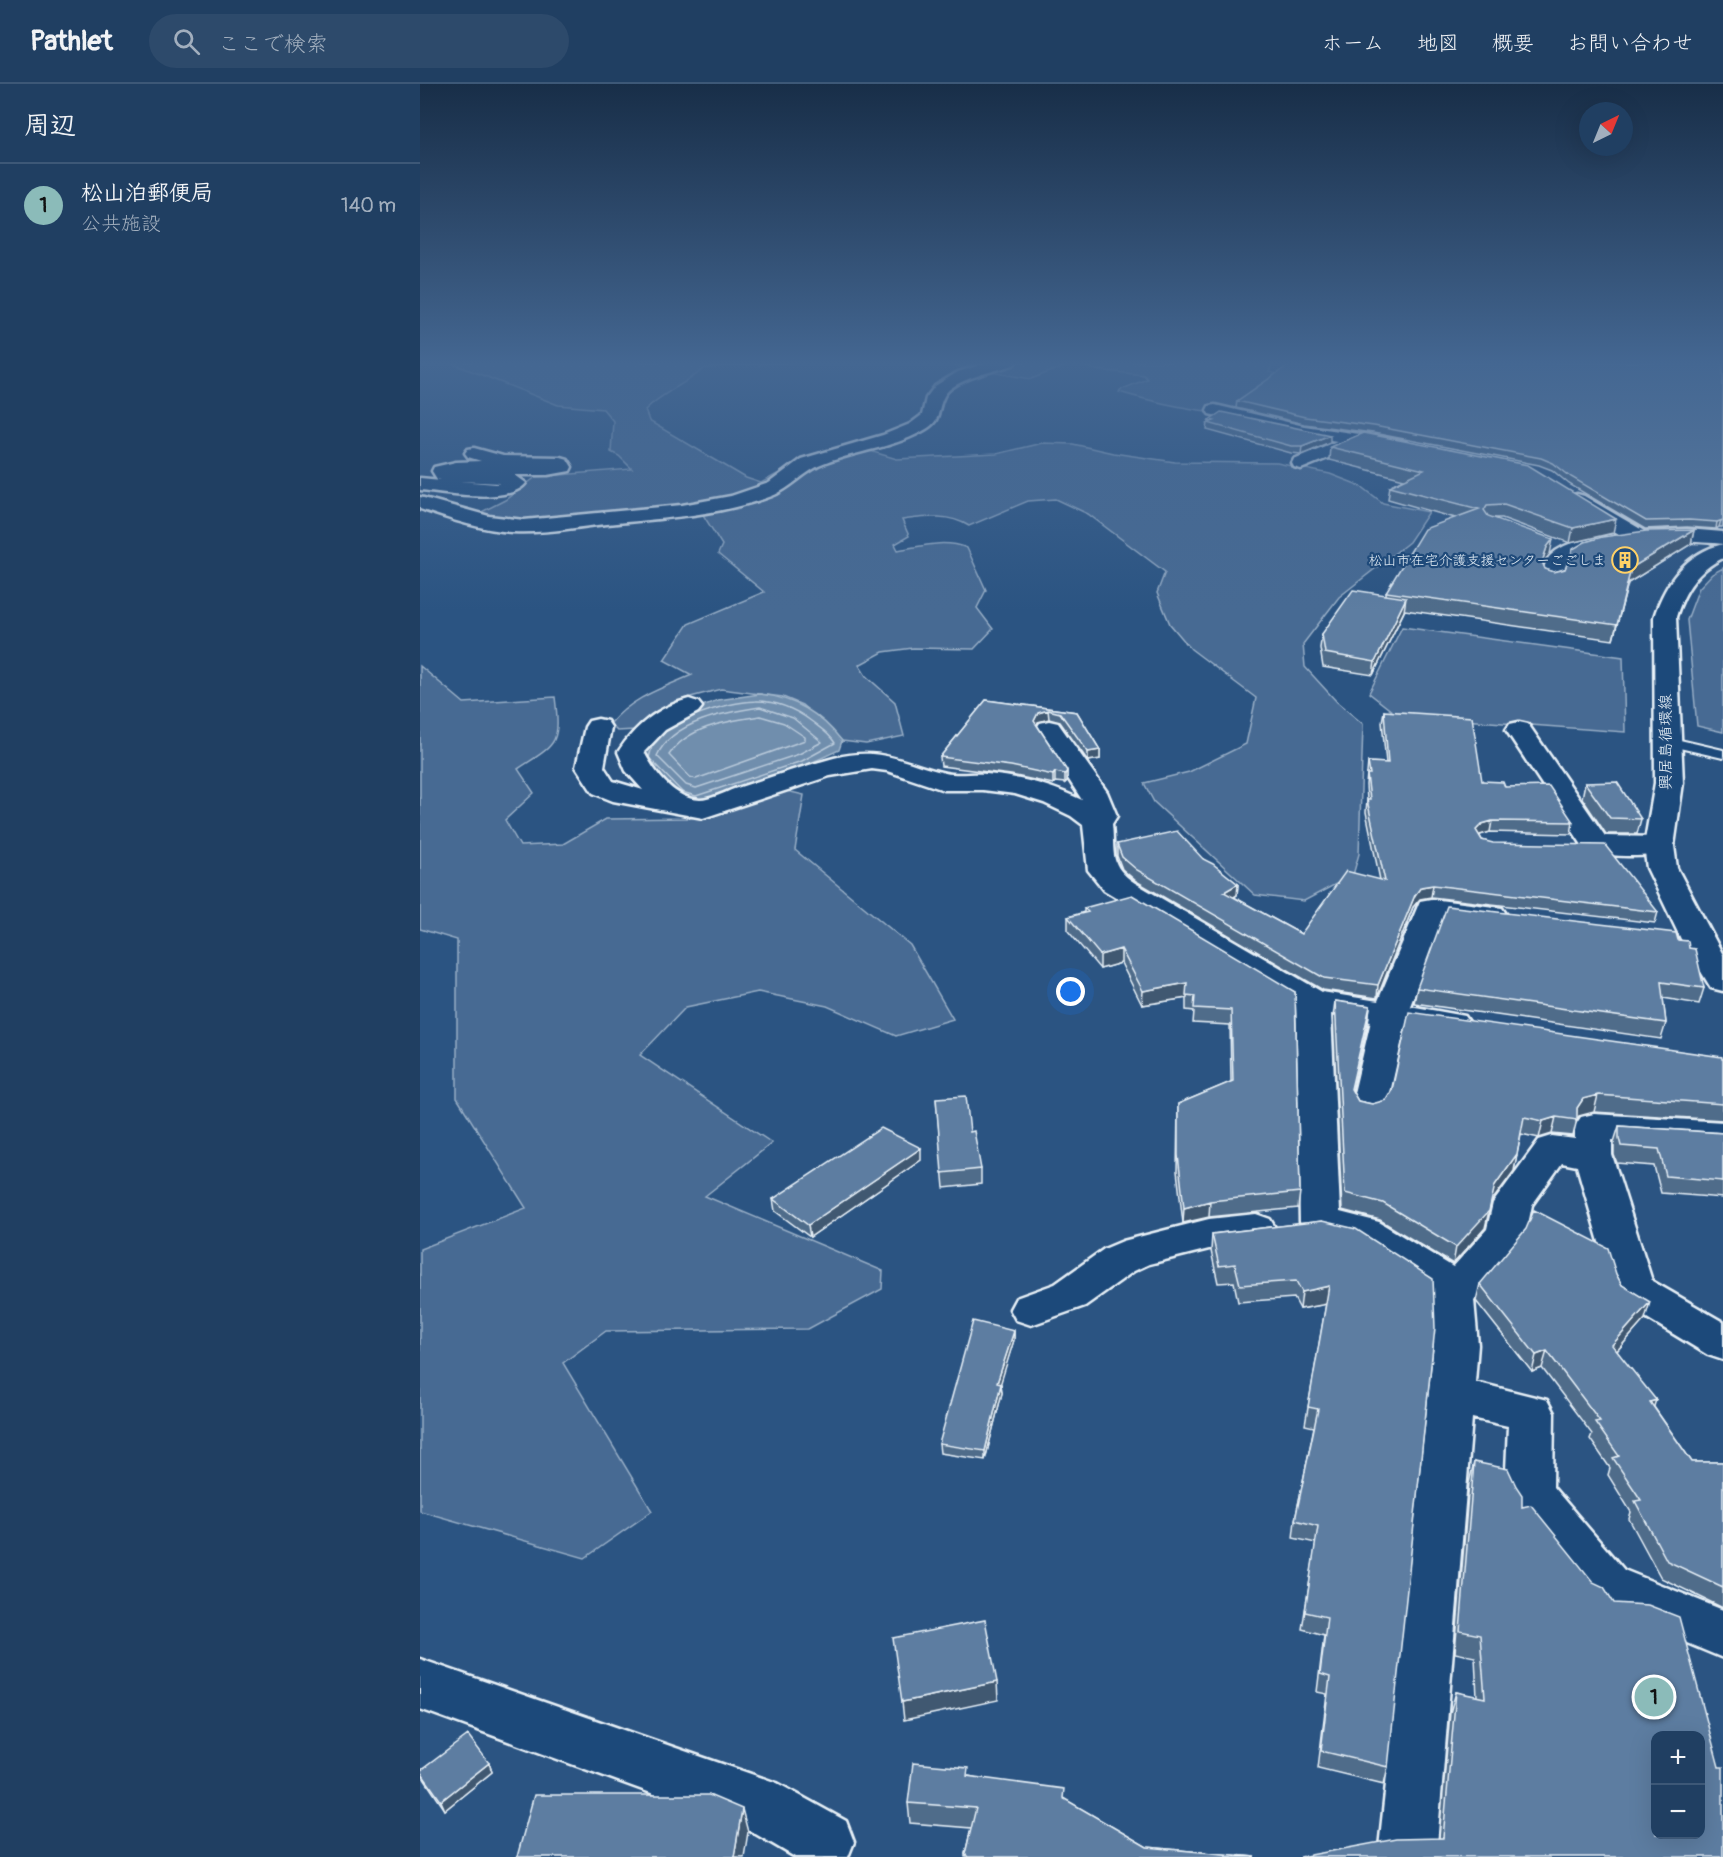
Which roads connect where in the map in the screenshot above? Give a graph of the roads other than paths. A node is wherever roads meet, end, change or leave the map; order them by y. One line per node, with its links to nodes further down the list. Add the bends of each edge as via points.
1 (870, 445): 9 (street, via 810,462 777,486 699,509 523,526 487,523)
2 (1344, 445): 6 (street)
3 (1398, 445): 4 (street)
4 (1416, 448)
5 (474, 453): 7 (street, via 502,460 551,460 563,467 533,471 466,466 441,471 444,475 507,478 516,483 496,490)
6 (1301, 463)
7 (420, 484)
8 (1561, 490): 10 (street)
9 (420, 503)
10 (1639, 537): 11 (street, via 1682,534); 14 (street)
11 (1723, 538)
12 (1548, 544): 14 (street)
13 (1723, 550): 20 (street, 興居島循環線, via 1694,567 1672,591 1665,617)
14 (1570, 552): 15 (street, via 1558,561)
15 (1552, 578)
16 (688, 707): 22 (street, via 663,718 641,735 631,752 640,771)
17 (598, 727): 22 (street, via 590,767 603,787)
18 (1049, 729): 23 (street, via 1093,792 1102,816)
19 (1519, 730): 25 (street)
20 (1667, 741): 21 (lane); 26 (street, 興居島循環線, via 1669,783)
21 (1723, 754)
22 (672, 804): 23 (street, via 703,809 820,770 872,761 944,782 1018,786 1054,797)
23 (1097, 822): 31 (street, via 1104,872 1124,890)
24 (1561, 845): 25 (street)
25 (1596, 846): 26 (street)
26 (1659, 846): 29 (street, 興居島循環線, via 1666,877)
27 (1523, 919): 32 (street, via 1431,908)
28 (1662, 935): 29 (street)
29 (1697, 939): 30 (street, 興居島循環線)
30 (1723, 981)
31 (1314, 1001): 32 (street); 37 (street)
32 (1390, 1014): 33 (street); 34 (street)
33 (1482, 1027)
34 (1369, 1106)
35 (1723, 1135): 36 (street, via 1594,1126)
36 (1593, 1155): 38 (street, via 1552,1149 1513,1203 1506,1234); 40 (street, via 1634,1290)
37 (1320, 1222): 38 (street, via 1365,1232); 39 (street, via 1209,1234 1138,1252 1119,1260 1070,1295)
38 (1456, 1290): 41 (street, via 1452,1297 1456,1345)
39 (1031, 1309)
40 (1723, 1342)
41 (1452, 1395): 42 (street, via 1531,1413 1529,1493 1606,1586); 45 (street)
42 (1723, 1634)
43 (420, 1684): 44 (street, via 757,1803)
44 (825, 1842)
45 (1407, 1857)

